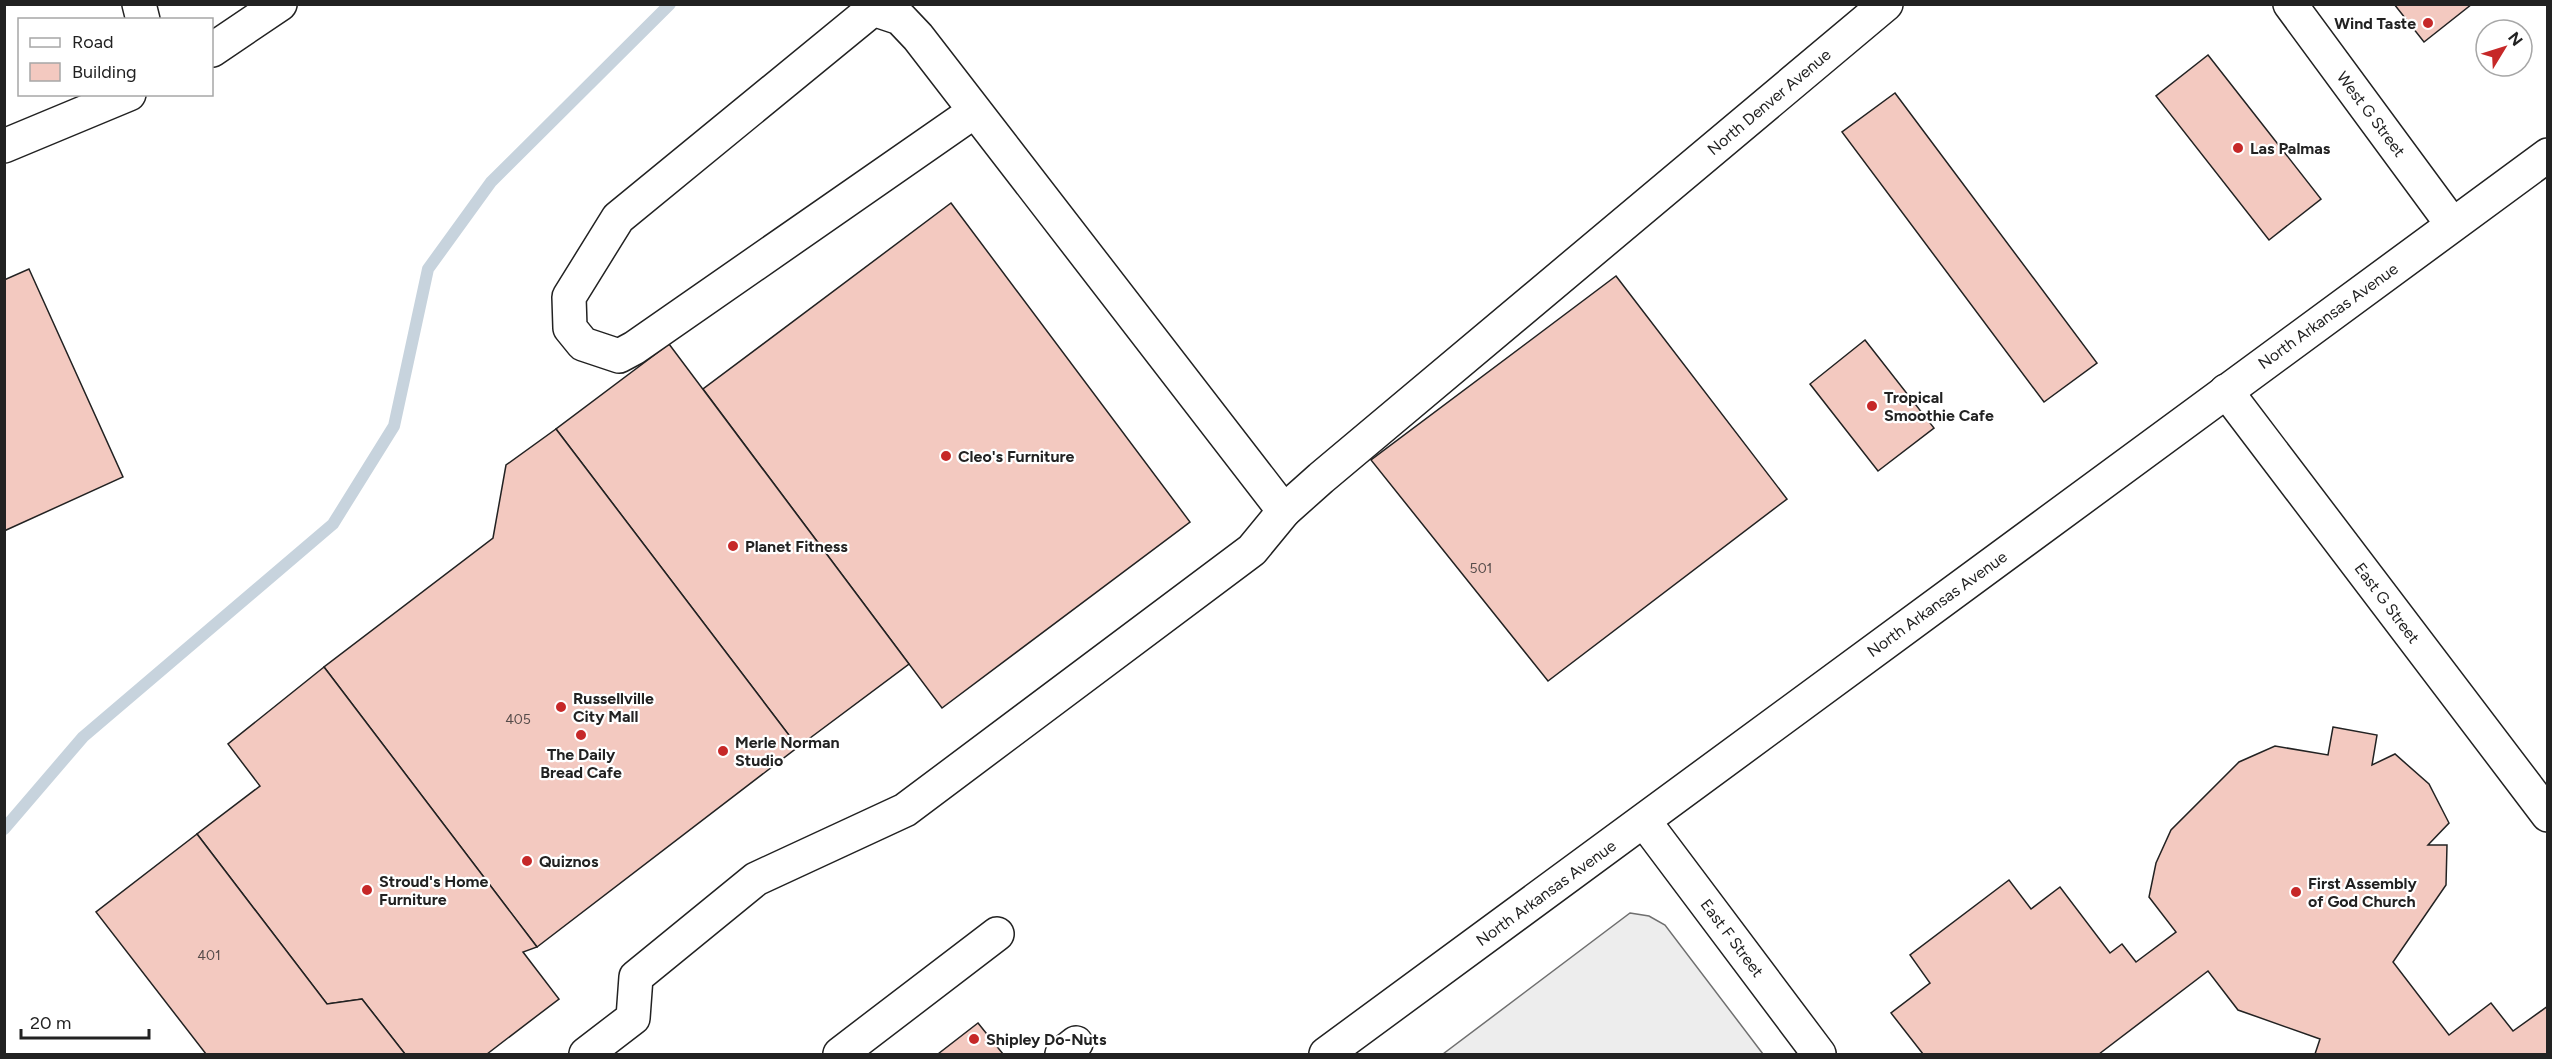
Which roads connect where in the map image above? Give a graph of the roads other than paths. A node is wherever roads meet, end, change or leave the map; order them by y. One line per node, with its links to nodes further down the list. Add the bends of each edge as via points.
1 (280, 4): 4 (main road)
2 (1886, 4): 11 (main road, North Denver Avenue)
3 (2290, 4): 9 (main road, West G Street)
4 (213, 49)
5 (124, 96): 7 (main road)
6 (975, 111): 6 (main road, via 918,36 900,18 873,9 618,218 568,297 570,328 583,344 619,356 634,348); 11 (main road)
7 (4, 146)
8 (2547, 155): 9 (main road, North Arkansas Avenue)
9 (2452, 225): 10 (main road, North Arkansas Avenue)
10 (2226, 391): 12 (main road, East G Street); 13 (main road, North Arkansas Avenue)
11 (1284, 511): 15 (main road, North Denver Avenue, via 1252,550 905,810 756,879 636,977 633,1018)
12 (2547, 814)
13 (1644, 821): 17 (main road, North Arkansas Avenue); 18 (main road, East F Street)
14 (997, 934): 16 (main road)
15 (586, 1054)
16 (840, 1054)
17 (1326, 1054)
18 (1819, 1054)

